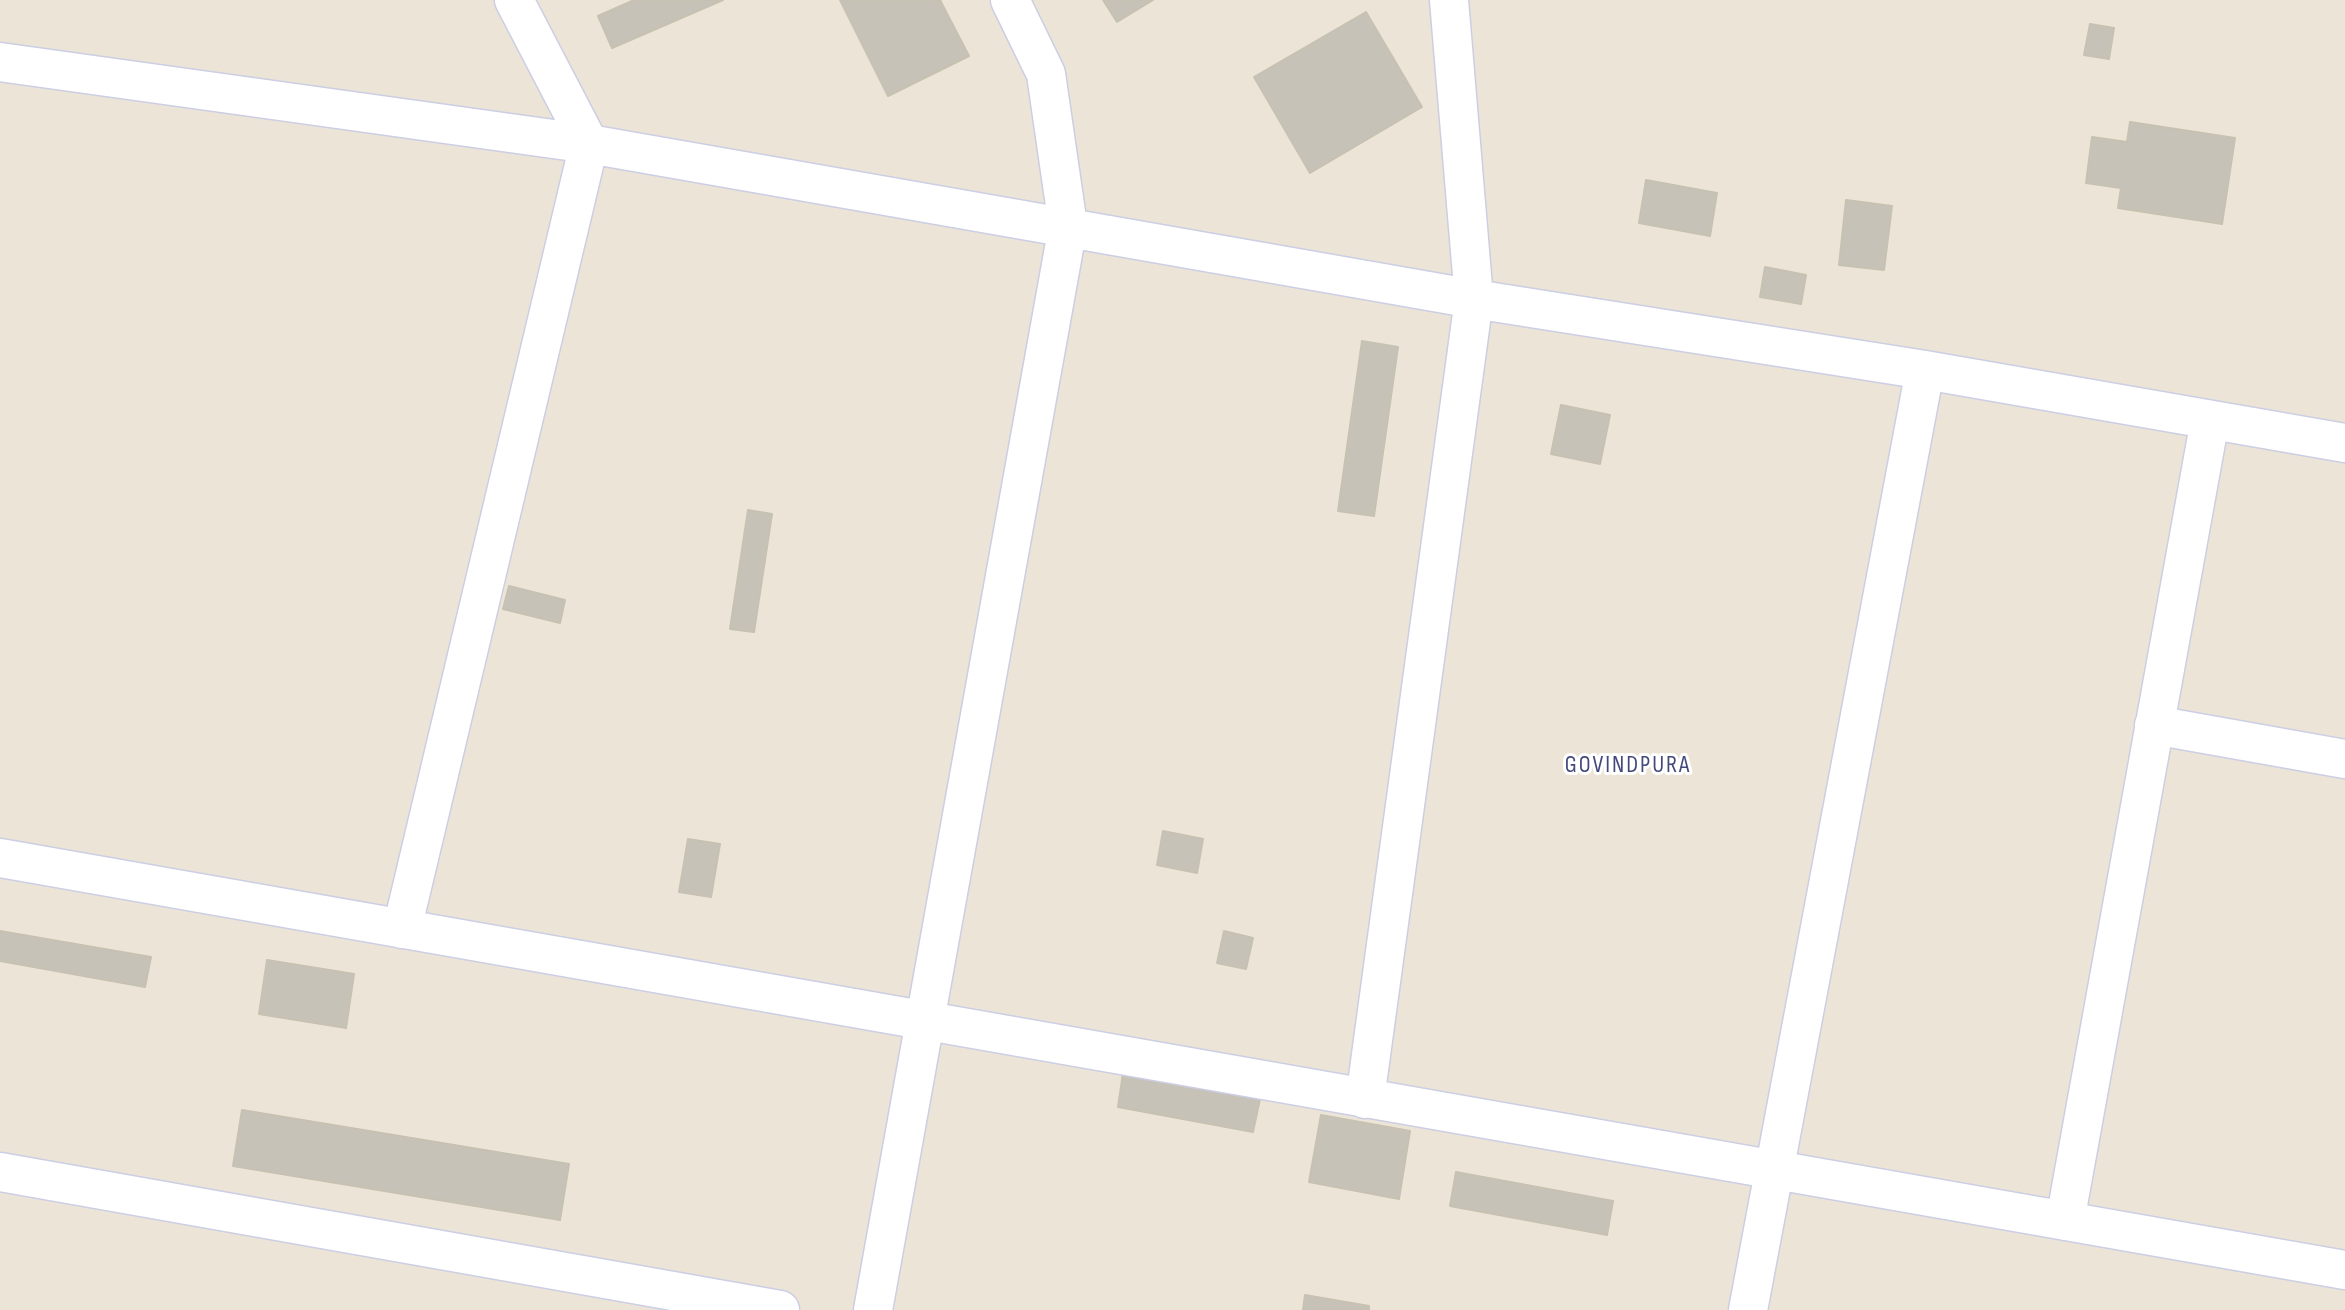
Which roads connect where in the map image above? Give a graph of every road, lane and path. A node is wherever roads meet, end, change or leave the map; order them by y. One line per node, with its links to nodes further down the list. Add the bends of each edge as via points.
1 (514, 0): 5 (street)
2 (1010, 0): 6 (street, via 1046,74)
3 (1449, 0): 7 (street)
4 (0, 62): 5 (street)
5 (589, 144): 6 (street); 14 (street)
6 (1068, 226): 7 (street); 15 (street)
7 (1474, 299): 8 (street); 16 (street)
8 (1925, 370): 9 (street); 17 (street)
9 (2210, 420): 10 (street); 11 (street)
10 (2345, 443)
11 (2154, 725): 12 (street); 19 (street)
12 (2345, 759)
13 (0, 858): 14 (street)
14 (402, 929): 15 (street)
15 (925, 1022): 16 (street); 22 (street)
16 (1365, 1100): 17 (street)
17 (1774, 1171): 19 (street); 23 (street)
18 (0, 1172): 21 (street)
19 (2065, 1222): 20 (street)
20 (2345, 1270)
21 (780, 1310)
22 (873, 1310)
23 (1748, 1310)

